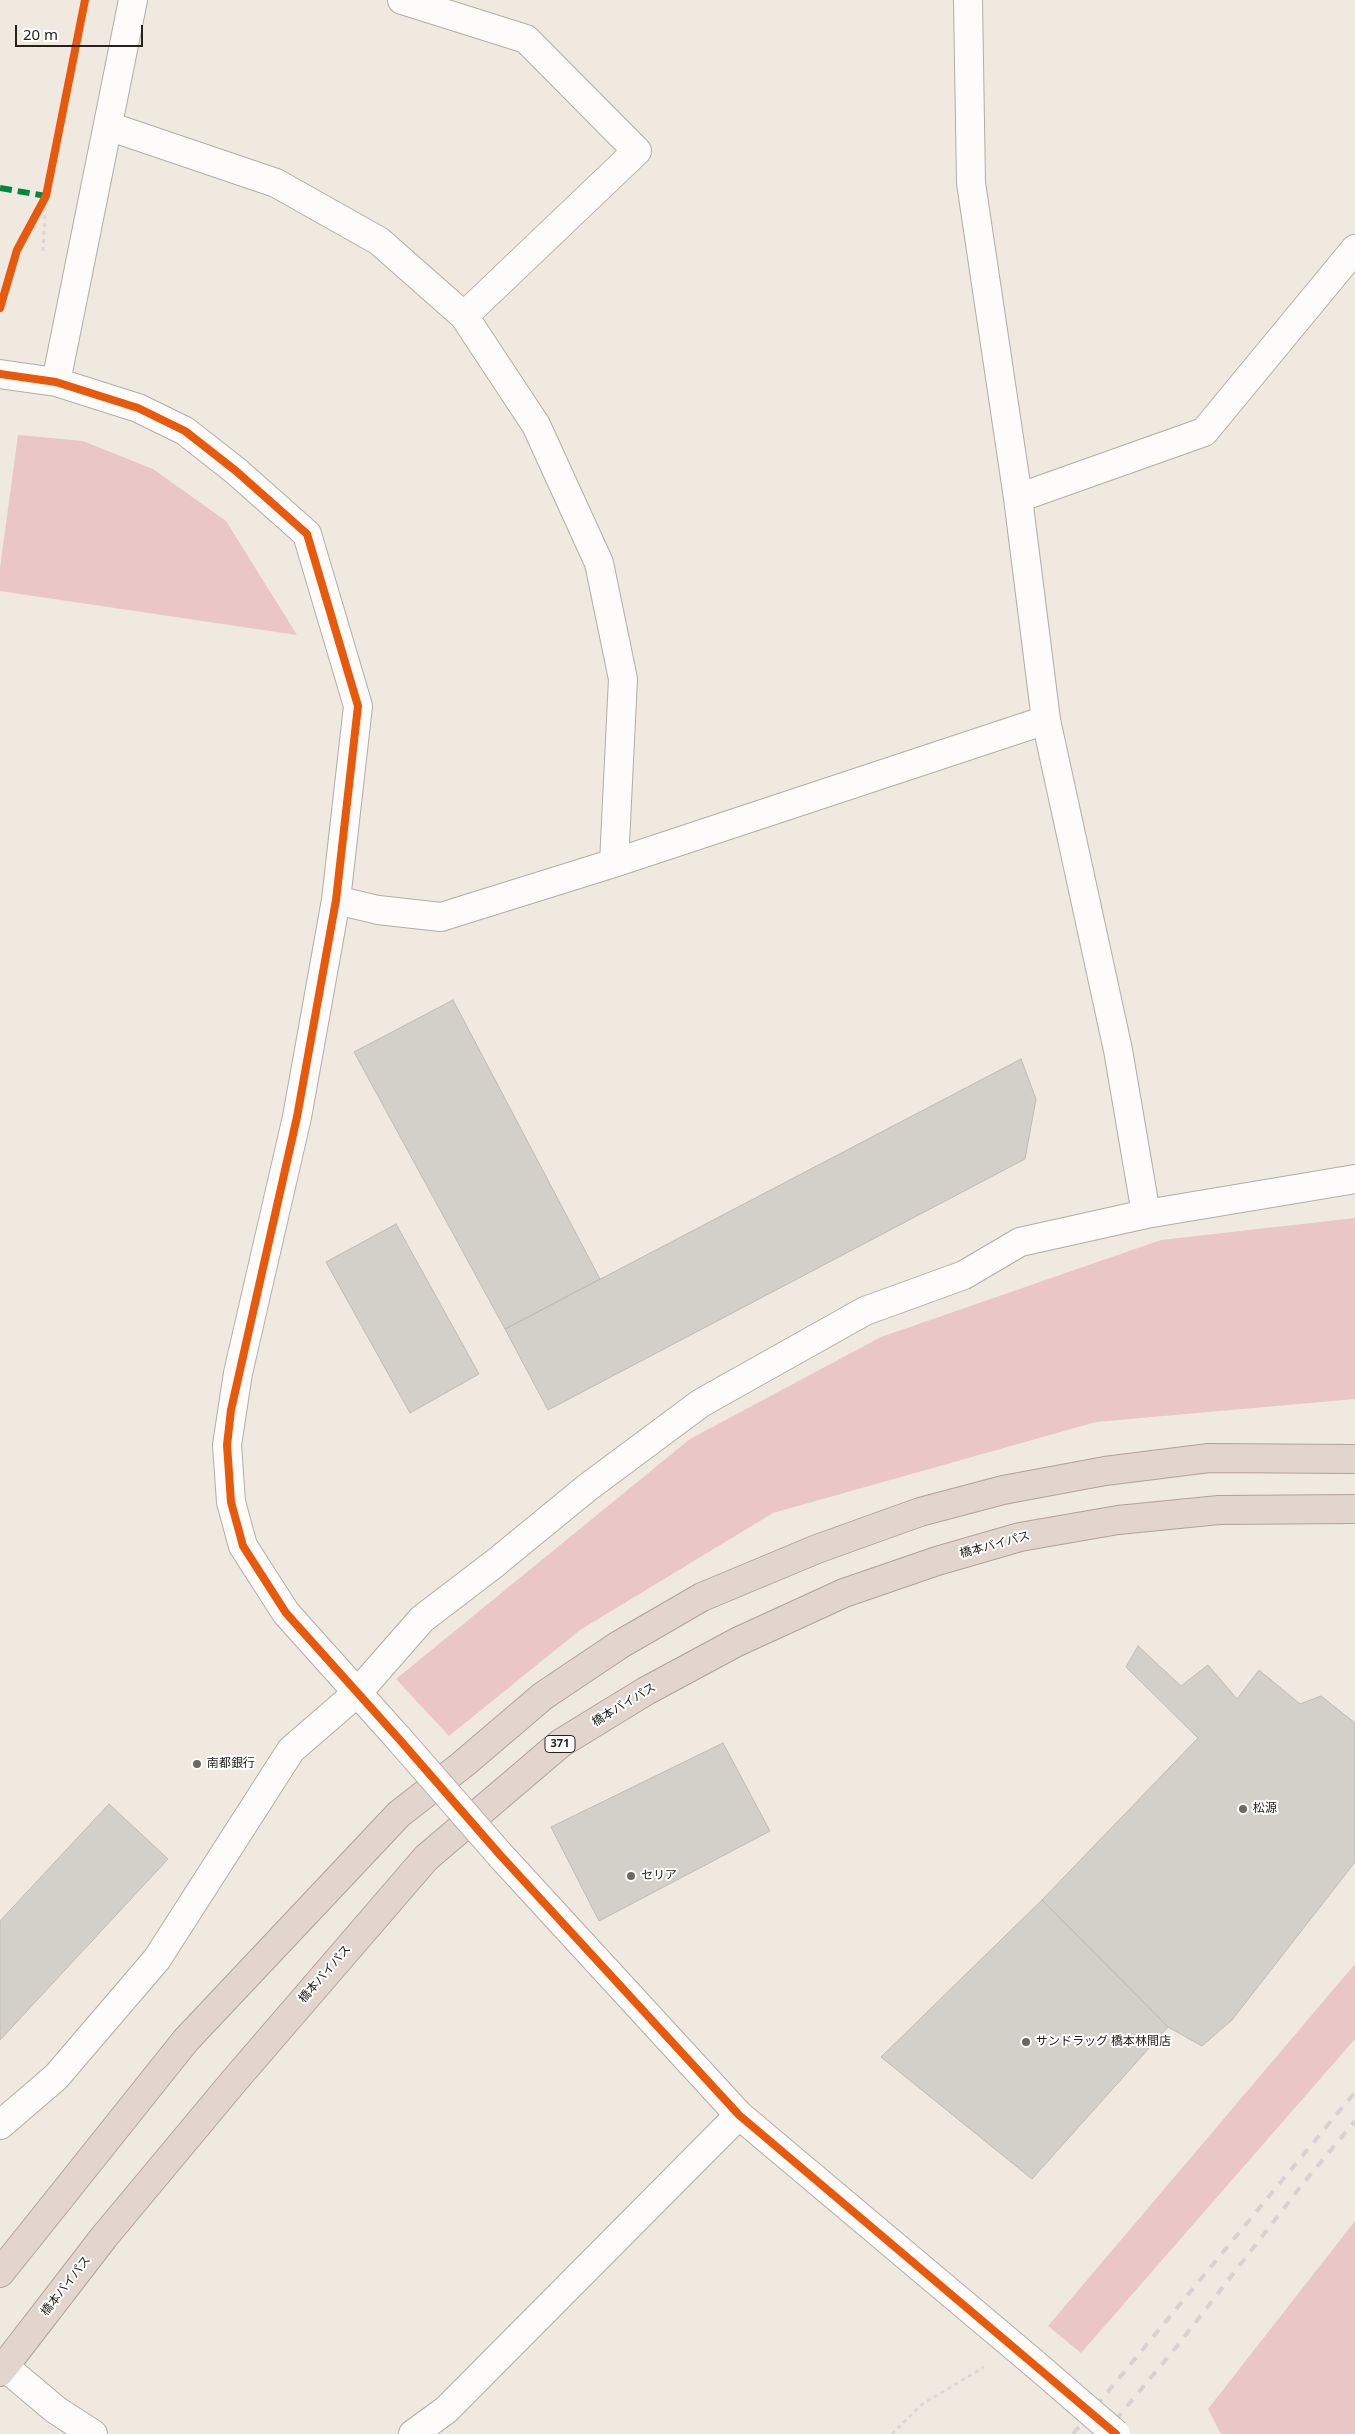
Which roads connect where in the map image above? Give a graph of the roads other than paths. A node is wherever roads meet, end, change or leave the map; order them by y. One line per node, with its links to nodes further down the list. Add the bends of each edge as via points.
1 (133, 0): 4 (street)
2 (402, 0): 6 (street, via 526,39 637,151)
3 (968, 0): 9 (street, via 972,183)
4 (108, 126): 6 (street, via 276,183 379,241); 8 (street)
5 (1355, 249): 9 (street, via 1204,432)
6 (464, 316): 11 (street, via 536,425 599,563 623,679)
7 (0, 374): 8 (street)
8 (56, 382): 12 (street, via 138,408 185,431 307,534 358,706)
9 (1018, 498): 10 (street)
10 (1046, 720): 11 (street); 14 (street, via 1118,1050)
11 (614, 863): 12 (street, via 441,917 378,910)
12 (336, 900): 17 (street, via 297,1117 238,1372 227,1445 231,1502 243,1546 286,1613)
13 (1355, 1179): 14 (street)
14 (1146, 1214): 17 (street, via 1020,1242 964,1276 865,1311 701,1403 588,1487 422,1619)
15 (1355, 1459): 20 (highway, via 1209,1458 1105,1471 1002,1490 920,1512 817,1549 702,1597 619,1645 543,1696 399,1814 186,2040)
16 (1355, 1509): 21 (highway, 橋本バイパス / 371, via 1219,1510 1118,1520 1020,1537 937,1561 844,1593 737,1642 646,1690 561,1743 426,1858 234,2081)
17 (358, 1692): 18 (street, bridge, via 501,1856); 19 (street, via 291,1750 157,1959 56,2078)
18 (739, 2115): 23 (street, via 446,2410); 24 (street, bridge)
19 (0, 2125)
20 (0, 2273)
21 (1, 2367): 22 (street)
22 (93, 2434)
23 (413, 2434)
24 (1116, 2434)

